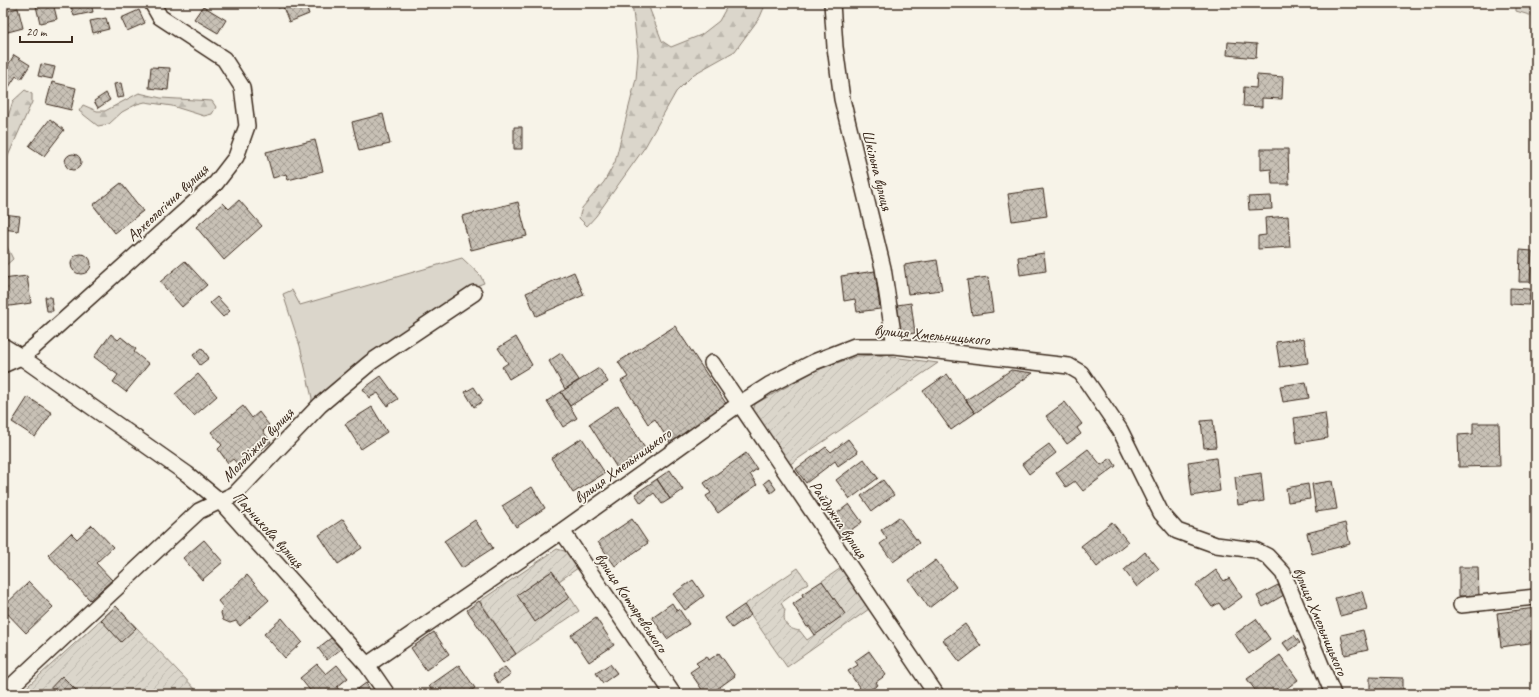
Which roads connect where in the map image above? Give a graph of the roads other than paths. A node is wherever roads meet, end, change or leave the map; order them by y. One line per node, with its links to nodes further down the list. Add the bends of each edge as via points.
1 (152, 3): 6 (street, Археологічна вулиця, via 160,17 224,59 242,87 247,126 236,157 216,183)
2 (832, 3): 5 (street, Шкільна вулиця, via 842,99 883,268)
3 (474, 293): 10 (street, Молодіжна вулиця, via 371,362 320,405 235,494)
4 (3, 346): 6 (street, Парникова вулиця)
5 (895, 346): 9 (street, вулиця Хмельницького, via 855,346 821,359 769,385); 19 (street, вулиця Хмельницького, via 1068,366 1081,372 1120,430 1161,513 1177,531 1216,545 1256,550 1267,556 1283,573)
6 (21, 357): 8 (street, Археологічна вулиця); 10 (street, Парникова вулиця, via 187,474)
7 (712, 363): 9 (street, Райдужна вулиця)
8 (3, 365)
9 (739, 404): 11 (street, вулиця Хмельницького); 18 (street, Райдужна вулиця)
10 (221, 502): 14 (street, Парникова вулиця); 15 (street, Молодіжна вулиця, via 199,511)
11 (562, 531): 14 (street, вулиця Хмельницького); 17 (street, вулиця Котляревського)
12 (1536, 597): 13 (street)
13 (1461, 605)
14 (368, 665): 16 (street, Парникова вулиця)
15 (4, 694)
16 (387, 694)
17 (673, 694)
18 (936, 694)
19 (1333, 694)

